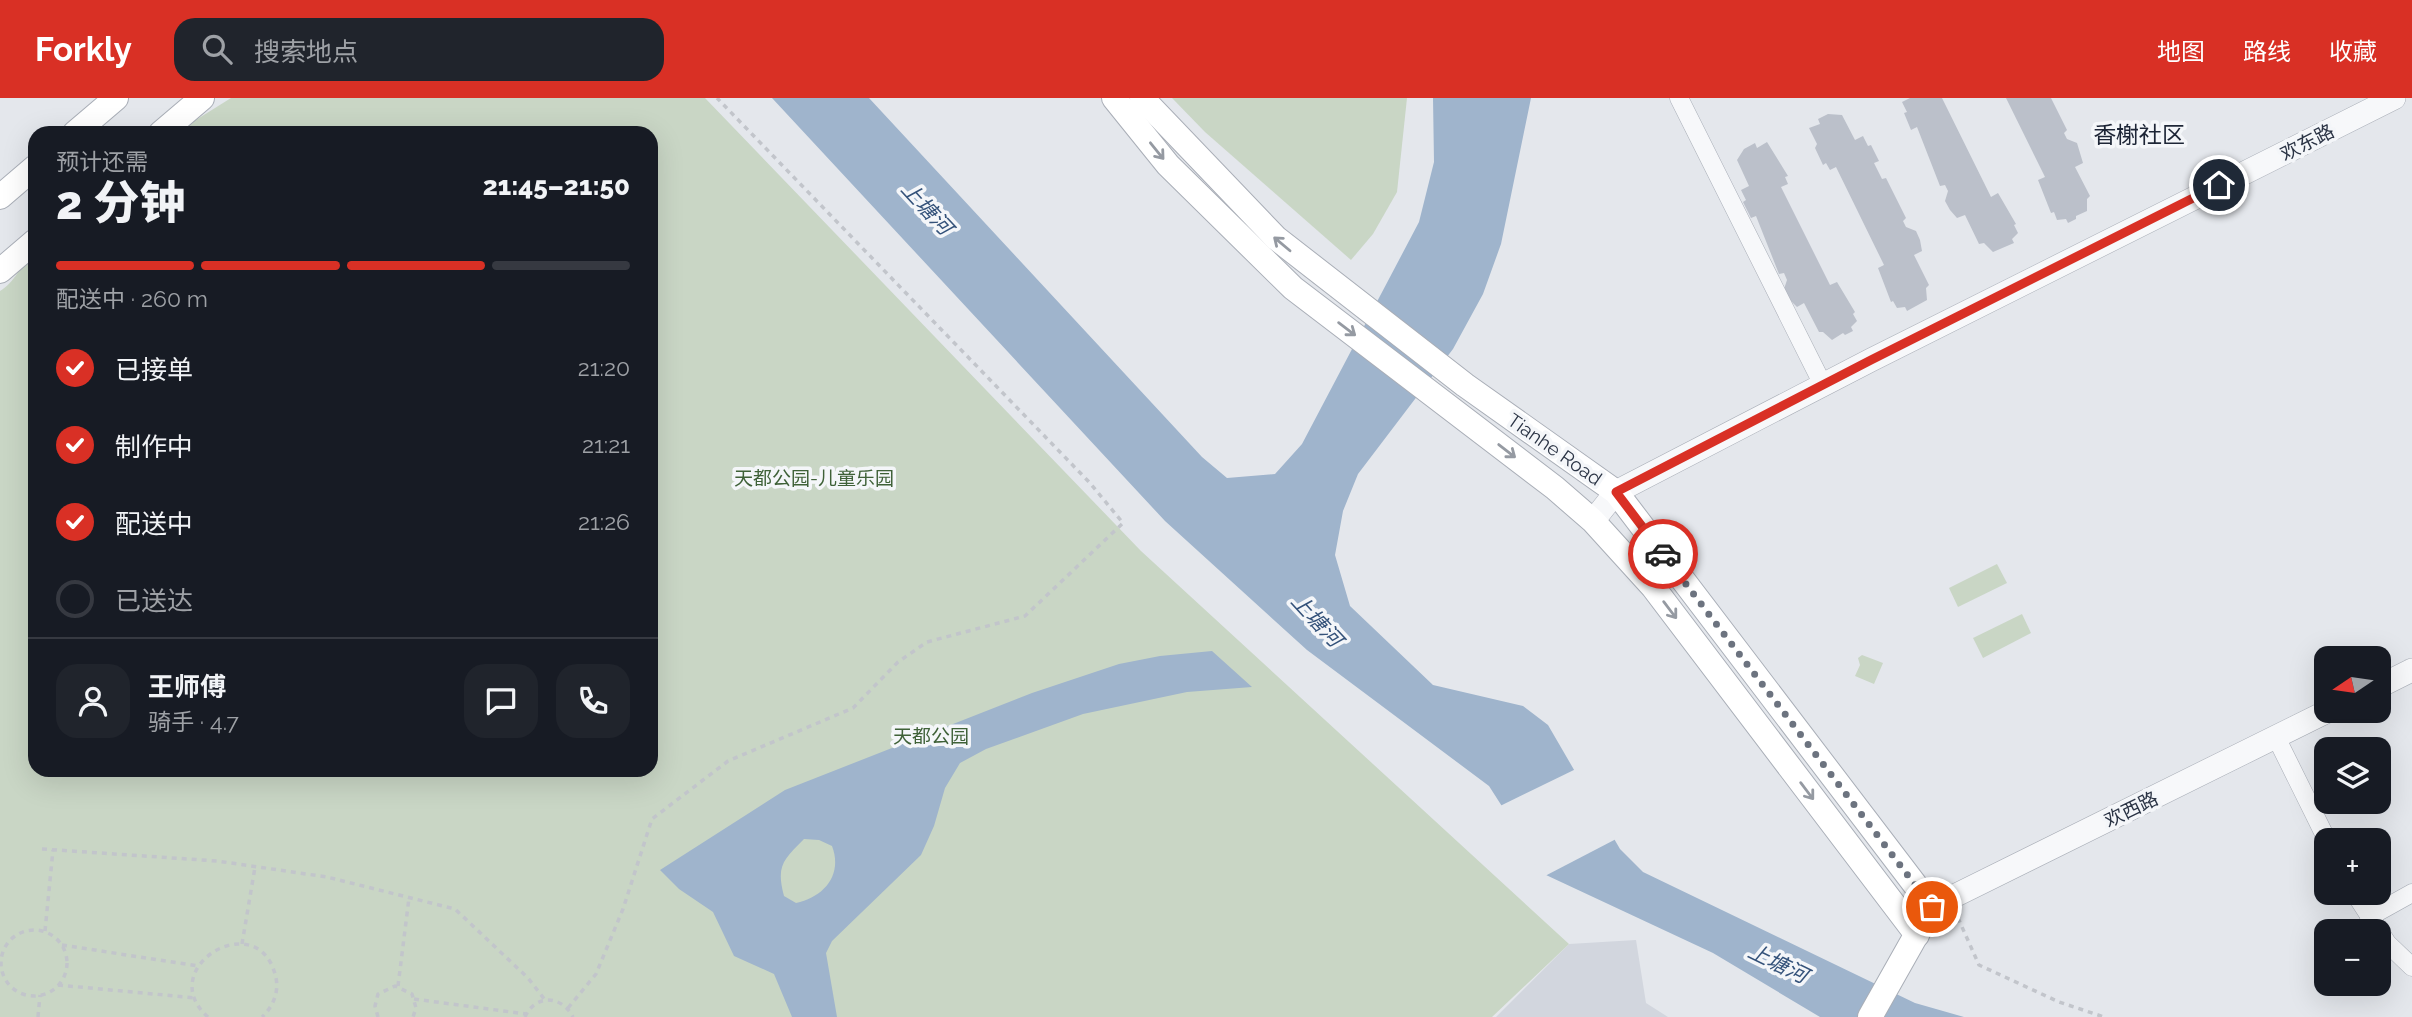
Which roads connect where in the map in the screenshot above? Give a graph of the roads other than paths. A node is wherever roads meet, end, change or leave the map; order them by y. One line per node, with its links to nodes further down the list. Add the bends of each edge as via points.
1 (116, 98): 7 (main road)
2 (202, 98): 8 (main road)
3 (1114, 98): 15 (main road, Tianhe Road, one-way to 15, via 1168,165 1293,288)
4 (1142, 98): 14 (main road, Tianhe Road, one-way to 4, via 1465,386 1276,238)
5 (1679, 98): 13 (street)
6 (2394, 98): 13 (street, 欢东路)
7 (83, 126)
8 (170, 126)
9 (28, 173): 10 (main road)
10 (0, 197)
11 (28, 247): 12 (main road)
12 (0, 271)
13 (1822, 385): 14 (street, 欢东路)
14 (1616, 492): 15 (street, 欢东路); 22 (main road, Tianhe Road)
15 (1593, 521): 25 (main road, Tianhe Road, one-way to 25, via 1653,587)
16 (2412, 670): 17 (street)
17 (2391, 680)
18 (2314, 718): 19 (street, 欢西路)
19 (2276, 737): 20 (street); 22 (street, 欢西路)
20 (2321, 828)
21 (2412, 893): 24 (street)
22 (1941, 903): 25 (main road)
23 (2362, 905): 24 (street)
24 (2370, 917): 26 (street, via 2387,943)
25 (1917, 935): 27 (main road)
26 (2412, 967)
27 (1870, 1017)

